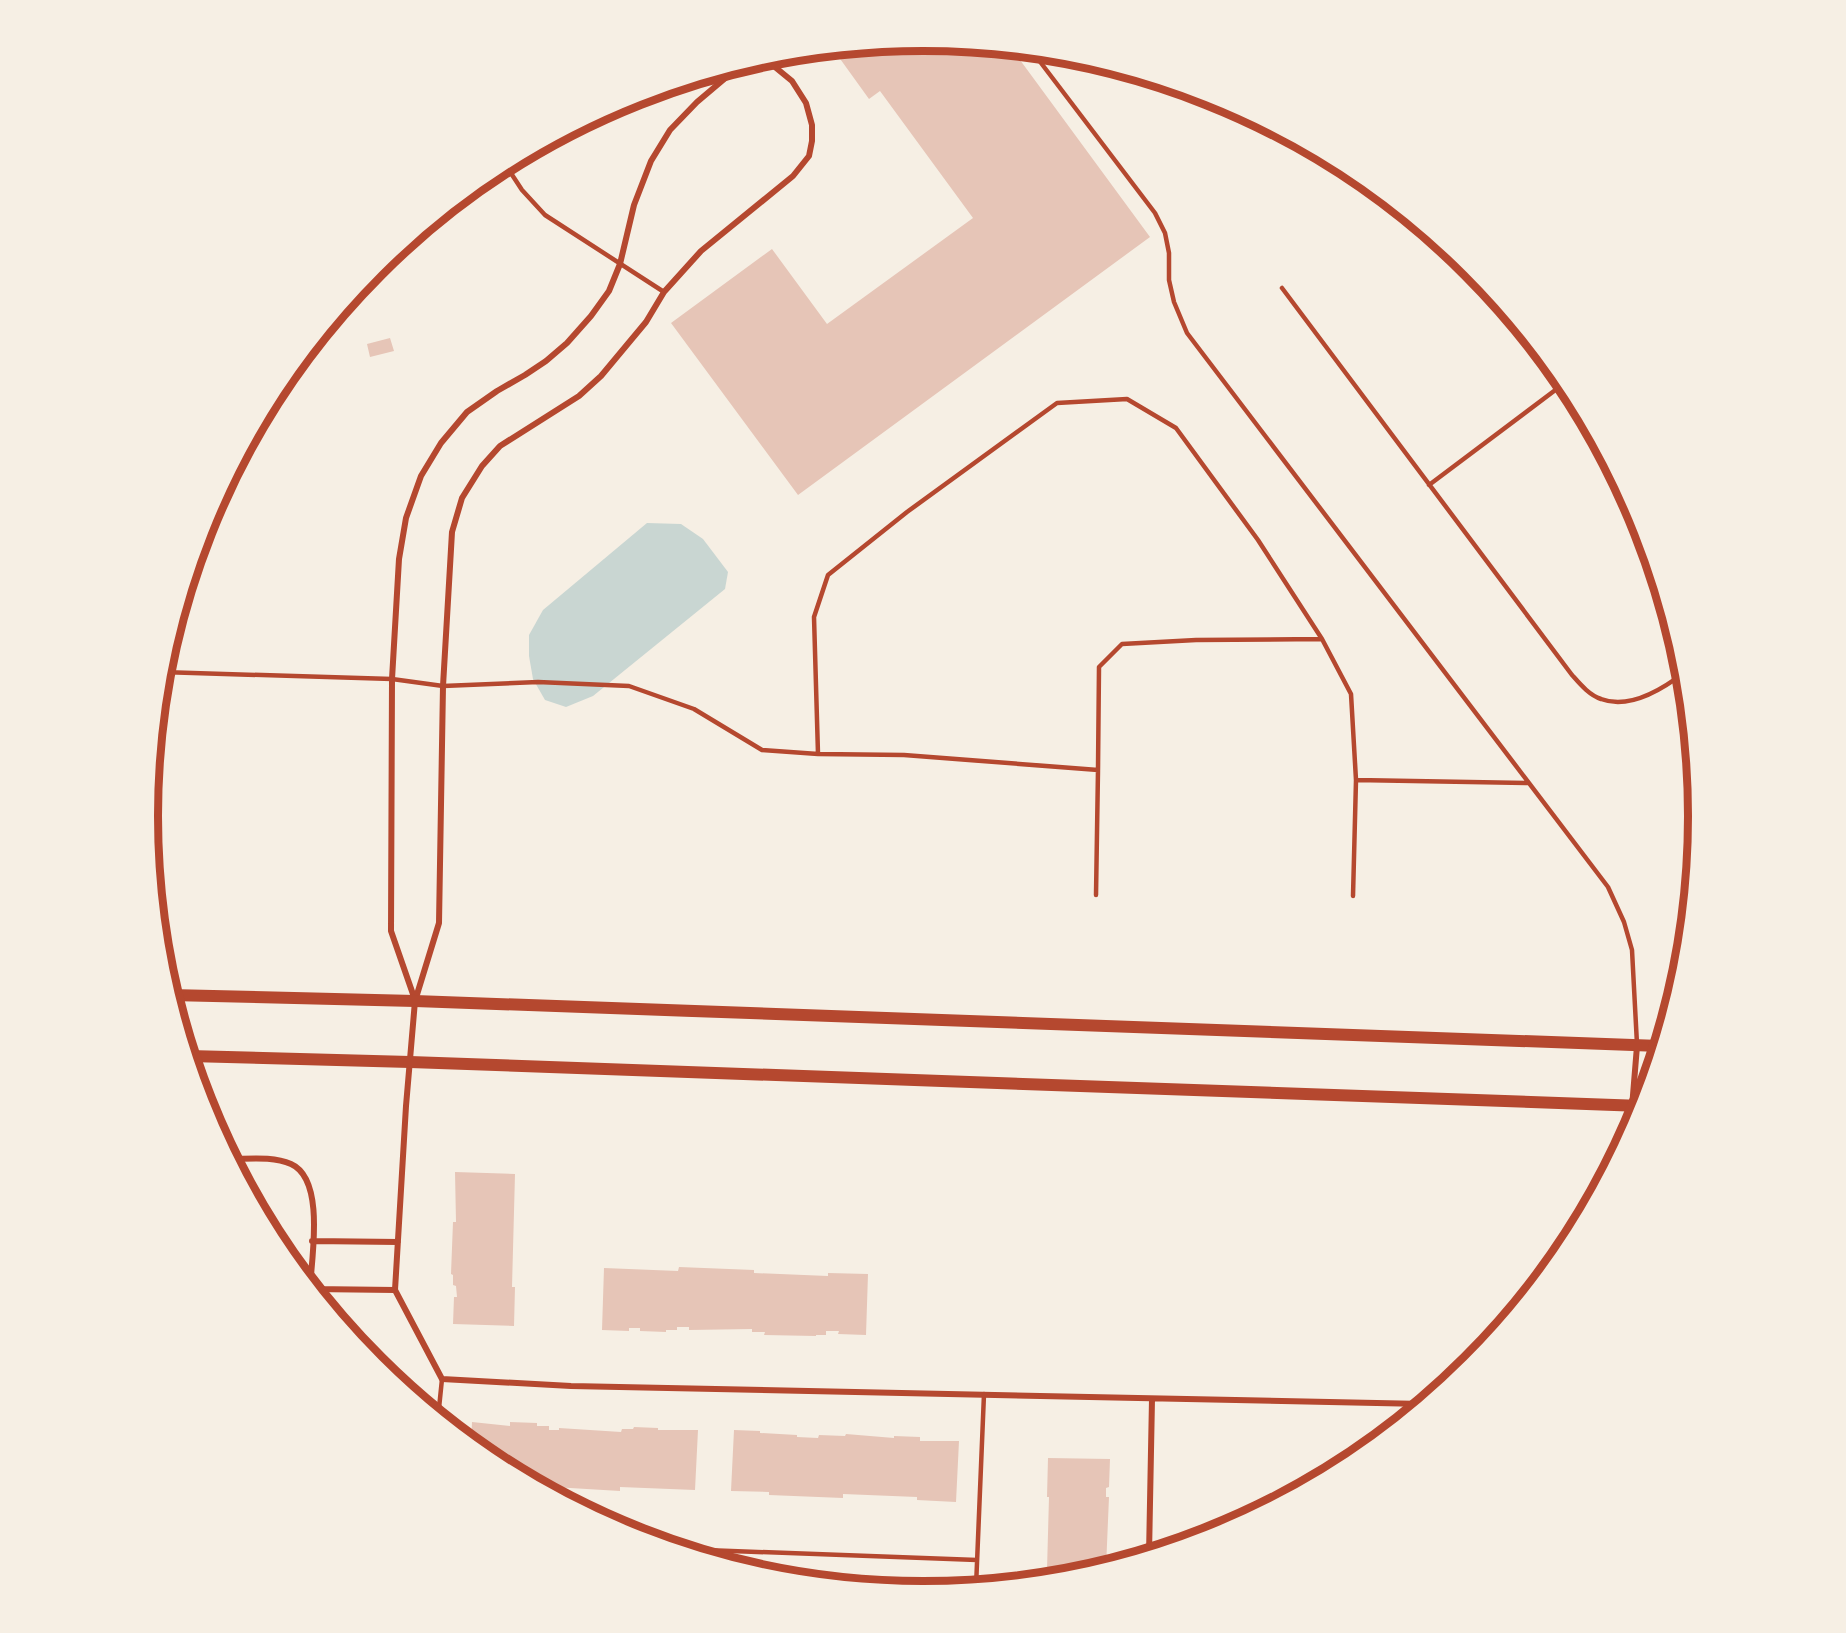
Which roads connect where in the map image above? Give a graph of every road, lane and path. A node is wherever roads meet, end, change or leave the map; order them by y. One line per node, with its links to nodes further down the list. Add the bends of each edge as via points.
1 (1039, 61): 18 (lane, via 1155,213 1165,233 1174,302 1187,333)
2 (774, 66): 7 (street, via 792,81 806,103 812,126 809,156 793,176 701,252)
3 (727, 77): 5 (street, via 670,130 651,161 634,205)
4 (510, 172): 5 (lane, via 544,215)
5 (620, 264): 7 (lane); 12 (street, via 609,291 567,343 467,412 441,443 421,476 406,518 399,559)
6 (1282, 288): 9 (lane)
7 (664, 292): 14 (street, via 646,322 601,376 579,396 500,446 462,498 452,532)
8 (1557, 389): 9 (lane)
9 (1429, 485): 13 (lane, via 1585,689 1601,699 1621,702 1641,698)
10 (1322, 639): 15 (lane, via 1258,540 1176,428 1127,399 1057,403 828,575 814,617); 16 (lane, via 1122,644 1099,667); 17 (lane, via 1351,694)
11 (171, 672): 12 (lane)
12 (392, 679): 14 (lane); 22 (street, via 391,931)
13 (1676, 679)
14 (443, 686): 15 (lane, via 538,682 629,686 694,709 762,750); 22 (street, via 439,923)
15 (818, 754): 16 (lane, via 904,755)
16 (1098, 770): 19 (lane)
17 (1356, 780): 18 (lane); 20 (lane)
18 (1527, 783): 23 (lane, via 1608,887 1624,922 1632,950)
19 (1096, 895)
20 (1353, 896)
21 (179, 995): 22 (main road)
22 (415, 1001): 23 (main road); 26 (street)
23 (1637, 1044): 24 (main road); 27 (street)
24 (1653, 1045)
25 (196, 1056): 26 (main road)
26 (410, 1062): 28 (main road); 31 (street)
27 (1637, 1091)
28 (1631, 1106)
29 (238, 1159): 30 (street, via 276,1160 299,1169 311,1190)
30 (312, 1241): 31 (street); 32 (street)
31 (398, 1242): 34 (street)
32 (311, 1276)
33 (320, 1288): 34 (street)
34 (395, 1290): 35 (street)
35 (442, 1379): 36 (street, via 571,1386); 39 (lane)
36 (984, 1394): 37 (street); 42 (lane)
37 (1152, 1399): 38 (street); 40 (street)
38 (1414, 1404)
39 (439, 1409)
40 (1149, 1547)
41 (709, 1551): 42 (lane)
42 (977, 1560): 43 (lane)
43 (976, 1580)

